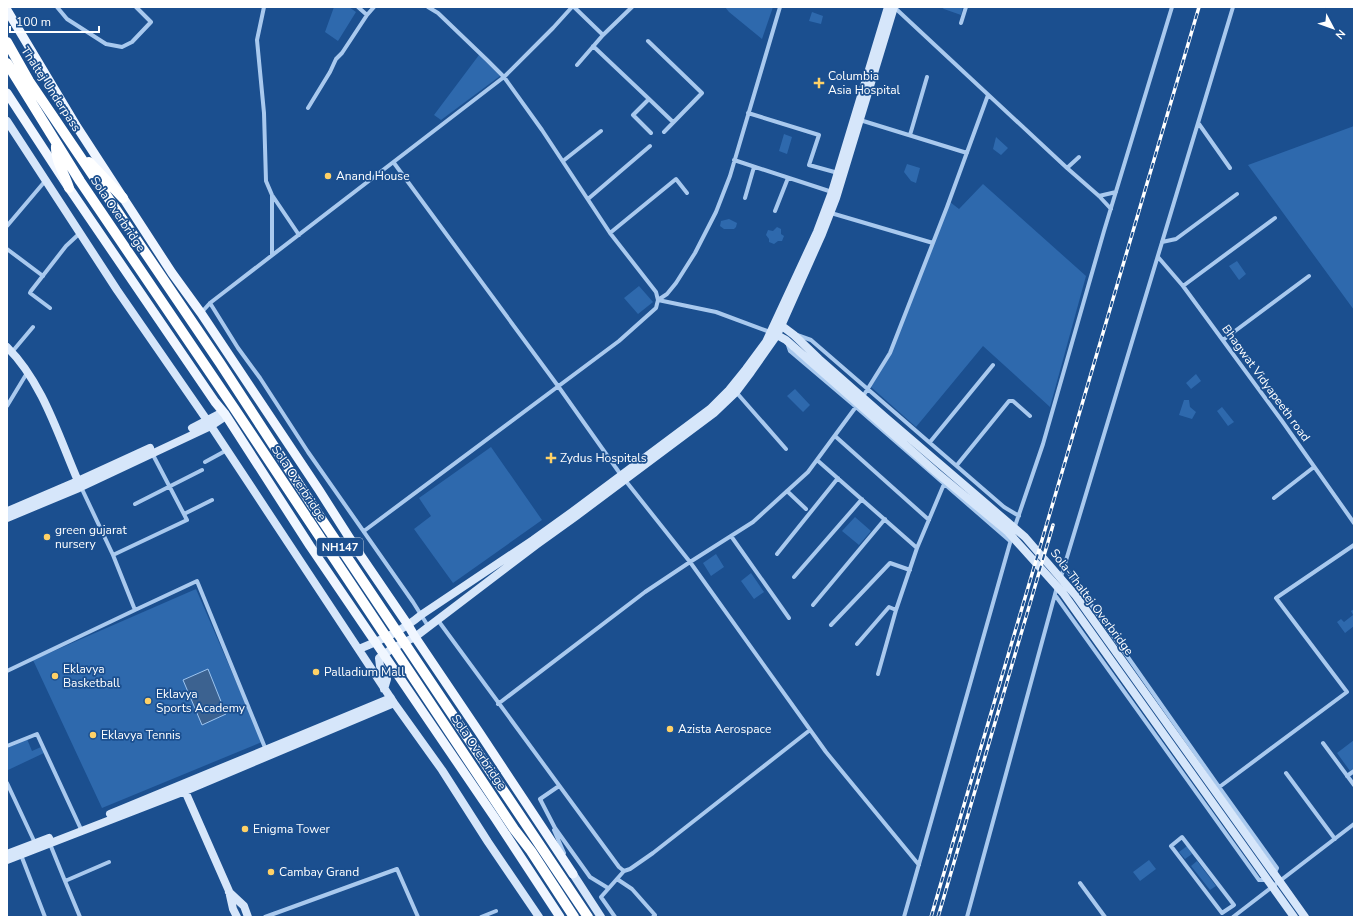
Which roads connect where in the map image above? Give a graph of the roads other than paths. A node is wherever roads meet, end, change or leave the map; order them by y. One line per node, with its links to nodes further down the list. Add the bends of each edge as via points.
1 (57, 7): 2 (street, via 67,19 106,44 122,47 132,42 151,22)
2 (136, 7)
3 (264, 7): 58 (street, via 257,52 264,113 265,173)
4 (358, 7): 16 (street)
5 (374, 7): 16 (street)
6 (428, 7): 25 (street, via 438,13)
7 (573, 7): 18 (street); 25 (street)
8 (632, 7): 18 (street)
9 (780, 7): 30 (street)
10 (888, 7): 50 (street)
11 (894, 7): 27 (street); 31 (street)
12 (966, 7): 17 (street)
13 (1172, 7): 55 (street)
14 (1233, 7): 34 (street)
15 (7, 10): 60 (main road)
16 (367, 15): 29 (street, via 336,59)
17 (961, 23)
18 (603, 35): 21 (street)
19 (648, 41): 33 (street, via 702,93)
20 (7, 42): 41 (highway, Thaltej Underpass / NH147, via 29,81)
21 (593, 46): 23 (street); 28 (street)
22 (7, 63): 39 (highway, Thaltej Underpass / NH147)
23 (576, 65)
24 (927, 77): 38 (street)
25 (504, 78): 45 (street); 46 (street)
26 (7, 93): 53 (main road)
27 (988, 95): 42 (street); 48 (street)
28 (649, 99): 33 (street); 37 (street, via 633,115)
29 (308, 108)
30 (748, 113): 44 (street); 50 (street, via 819,135 809,165)
31 (860, 120): 38 (street); 65 (street)
32 (7, 121): 52 (street)
33 (673, 122): 36 (street)
34 (1199, 124): 49 (street); 71 (street)
35 (601, 131): 45 (street)
36 (664, 132)
37 (651, 133)
38 (910, 135): 42 (street)
39 (56, 142): 53 (highway, via 56,156); 207 (highway, Sola Overbridge / NH147)
40 (650, 146): 62 (street)
41 (74, 149): 60 (highway, via 83,155); 208 (highway, Sola Overbridge / NH147, via 220,363)
42 (967, 153): 72 (street)
43 (1080, 156): 48 (street)
44 (734, 160): 47 (street); 79 (street, via 716,212 695,253 676,283)
45 (563, 161): 62 (street)
46 (394, 163): 70 (street); 93 (street)
47 (754, 167): 51 (street); 61 (street)
48 (1067, 168): 59 (street)
49 (1230, 168)
50 (838, 173): 54 (street)
51 (788, 178): 54 (street); 64 (street)
52 (46, 180): 67 (street); 68 (street)
53 (69, 188): 98 (main road, via 214,402)
54 (832, 192): 83 (street, via 826,212)
55 (1116, 192): 59 (street); 63 (street)
56 (687, 193): 69 (street, via 676,179)
57 (1237, 194): 71 (street, via 1176,240)
58 (272, 195): 70 (street); 74 (street)
59 (1099, 196): 63 (street)
60 (123, 198): 82 (main road)
61 (745, 198)
62 (588, 199): 69 (street)
63 (1111, 209): 124 (street, via 1043,444)
64 (776, 211)
65 (831, 213): 72 (street); 83 (street)
66 (1275, 218): 78 (street)
67 (7, 226)
68 (80, 232): 76 (street); 100 (street)
69 (610, 233): 79 (street, via 656,292)
70 (299, 235): 74 (street)
71 (1162, 242): 75 (street)
72 (932, 243): 94 (street, via 890,353)
73 (7, 249): 76 (street)
74 (272, 255): 80 (street)
75 (1158, 257): 78 (street, Bhagwat Vidyapeeth road); 137 (street)
76 (43, 276): 81 (street, via 30,293)
77 (1309, 276): 88 (street)
78 (1183, 286): 88 (street, Bhagwat Vidyapeeth road)
79 (658, 300): 85 (street, via 716,312); 93 (street, via 656,308 619,341)
80 (210, 303): 82 (street); 129 (street, via 308,452)
81 (50, 308)
82 (201, 313): 147 (main road)
83 (778, 323): 85 (street); 86 (street)
84 (33, 327): 89 (street)
85 (774, 333): 87 (street); 95 (street); 111 (street, via 729,390 710,409)
86 (794, 334): 90 (street); 94 (street, via 810,340)
87 (786, 340): 90 (street); 97 (street, via 790,351)
88 (1223, 340): 109 (street, Bhagwat Vidyapeeth road)
89 (9, 350): 92 (street)
90 (817, 362): 170 (street, Sola-Thaltej Overbridge, via 1025,537 1076,596); 183 (street, Sola-Thaltej Overbridge, via 936,472 1008,532 1063,593)
91 (992, 366): 102 (street)
92 (27, 373): 96 (street); 113 (street, via 44,401)
93 (558, 386): 111 (street); 129 (street)
94 (868, 388): 97 (street); 102 (street)
95 (736, 392): 103 (street); 111 (street, via 714,413)
96 (7, 406)
97 (856, 407): 101 (street); 114 (street)
98 (225, 414): 100 (street); 151 (main road, via 310,546)
99 (1030, 416): 108 (street, via 1013,401 1009,401)
100 (209, 424): 104 (street); 105 (street); 113 (street)
101 (835, 436): 106 (street); 127 (street)
102 (930, 442): 108 (street)
103 (786, 449)
104 (227, 450): 107 (street); 153 (street)
105 (152, 453): 113 (street); 115 (street)
106 (817, 460): 112 (street); 116 (street)
107 (204, 462)
108 (957, 466): 124 (street, via 1004,507)
109 (1314, 467): 117 (street); 128 (street, Bhagwat Vidyapeeth road)
110 (202, 470): 115 (street)
111 (623, 478): 136 (street); 144 (street); 146 (street)
112 (838, 478): 118 (street); 134 (street)
113 (79, 484): 122 (street); 125 (street); 135 (street)
114 (944, 484): 127 (street); 131 (street)
115 (170, 487): 120 (street); 123 (street)
116 (787, 491): 121 (street); 130 (street, via 753,522)
117 (1274, 498)
118 (862, 499): 126 (street); 139 (street)
119 (212, 500): 123 (street)
120 (135, 504)
121 (806, 509)
122 (7, 512)
123 (184, 514): 135 (street, via 187,520)
124 (1019, 516): 131 (street)
125 (7, 518)
126 (885, 519): 133 (street); 141 (street)
127 (929, 520): 133 (street)
128 (1354, 523)
129 (364, 531): 144 (street)
130 (731, 536): 136 (street); 145 (street)
131 (1010, 541): 182 (street)
132 (1354, 545): 170 (street, via 1276,598 1347,692)
133 (917, 548): 138 (street)
134 (777, 554)
135 (113, 555): 142 (street)
136 (690, 562): 159 (street, via 645,592); 160 (street)
137 (1064, 566): 140 (street); 170 (street)
138 (910, 570): 143 (street); 148 (street, via 890,563)
139 (794, 577)
140 (1055, 595): 186 (street, via 1259,880); 213 (street)
141 (813, 605)
142 (135, 610): 155 (street); 163 (street, via 197,581)
143 (896, 610): 152 (street, via 889,607); 156 (street)
144 (421, 615): 147 (street); 149 (street)
145 (789, 618)
146 (437, 619): 149 (street); 159 (street)
147 (408, 625): 150 (main road); 151 (street)
148 (831, 625)
149 (428, 626): 150 (street)
150 (415, 637): 154 (street); 185 (main road)
151 (376, 642): 153 (street); 154 (main road)
152 (857, 644)
153 (359, 650): 157 (street)
154 (384, 653): 157 (street, via 379,658 387,679); 206 (main road)
155 (7, 671)
156 (878, 674)
157 (384, 689): 158 (street)
158 (392, 701): 163 (street); 205 (street, via 442,770)
159 (498, 704): 169 (street)
160 (810, 730): 182 (street); 184 (street, via 653,853)
161 (1323, 743): 166 (street)
162 (7, 746): 174 (street, via 37,734)
163 (267, 753): 171 (street); 174 (street)
164 (1354, 771): 166 (street)
165 (1286, 773): 175 (street)
166 (1347, 776): 168 (street)
167 (7, 783): 176 (street)
168 (1354, 785)
169 (559, 786): 172 (street); 184 (street)
170 (1216, 789): 183 (street, Sola-Thaltej Overbridge); 186 (street, via 1277,868)
171 (185, 791): 177 (street); 192 (street)
172 (540, 799): 185 (street); 191 (street, via 555,828 590,877)
173 (1354, 824): 175 (street)
174 (80, 827): 176 (street)
175 (1335, 839): 190 (street)
176 (36, 843): 178 (street)
177 (50, 844): 179 (street); 188 (street)
178 (7, 854)
179 (21, 855): 180 (street); 198 (street)
180 (7, 860)
181 (109, 862): 188 (street)
182 (919, 866): 212 (street)
183 (1264, 869): 186 (street)
184 (624, 871): 187 (street)
185 (573, 874): 209 (street)
186 (1270, 878): 190 (street)
187 (617, 879): 191 (street); 211 (street, via 632,889 655,915)
188 (65, 881): 199 (street)
189 (1080, 883): 214 (street)
190 (1276, 885): 196 (street); 216 (street); 217 (street)
191 (608, 888): 210 (street, via 601,897)
192 (229, 891): 200 (street); 201 (street, via 244,906)
193 (1232, 906): 194 (street); 194 (street, via 1234,905 1182,837 1171,846 1220,911 1222,913); 196 (street)
194 (1227, 910): 215 (street)
195 (496, 911): 204 (street)
196 (1238, 914): 215 (street)
197 (279, 915): 202 (street); 203 (street, via 397,870)
198 (45, 917)
199 (80, 917)
200 (237, 917)
201 (248, 917)
202 (265, 917)
203 (418, 917)
204 (481, 917)
205 (539, 917)
206 (560, 917)
207 (574, 917)
208 (588, 917)
209 (601, 917)
210 (615, 917)
211 (653, 917)
212 (904, 917)
213 (967, 917)
214 (1105, 917)
215 (1232, 917)
216 (1294, 917)
217 (1305, 917)

